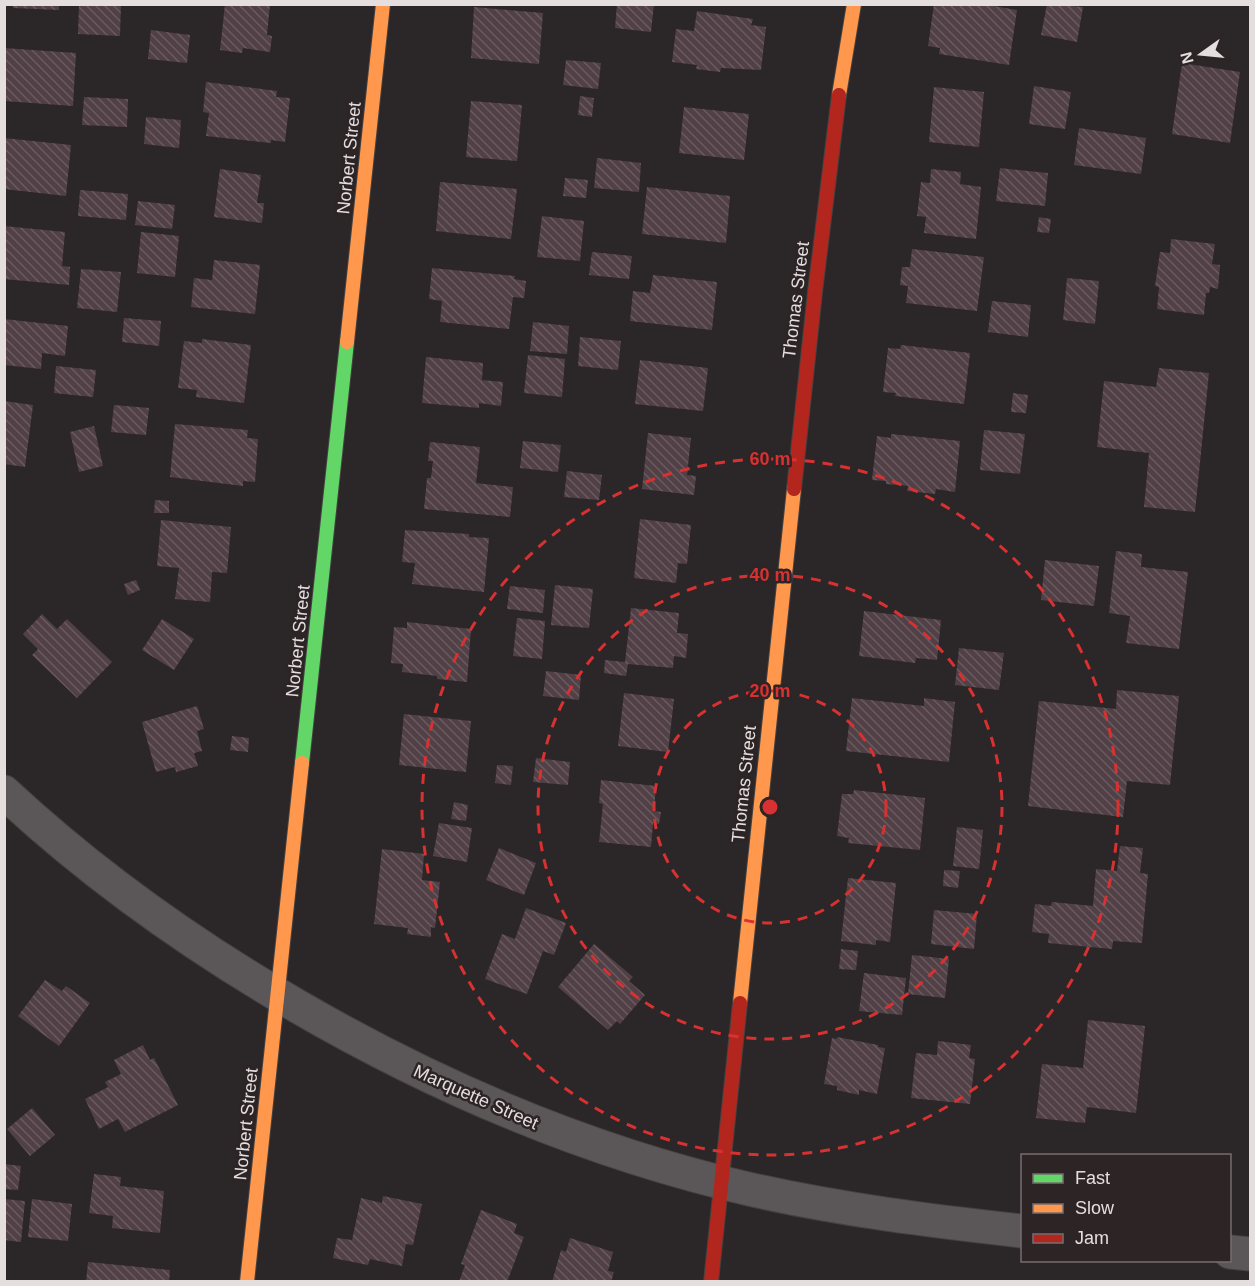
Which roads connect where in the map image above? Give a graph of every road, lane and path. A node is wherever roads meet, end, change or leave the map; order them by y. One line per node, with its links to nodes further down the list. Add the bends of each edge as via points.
1 (383, 4): 4 (street, Norbert Street)
2 (854, 4): 5 (street, Thomas Street, via 813,304)
3 (4, 792): 4 (street, Marquette Street, via 120,890 197,946)
4 (278, 995): 5 (street, Marquette Street, via 399,1063 501,1110 621,1154); 9 (street, Norbert Street)
5 (721, 1182): 6 (street, Marquette Street, via 831,1205); 10 (street, Thomas Street)
6 (1021, 1231)
7 (1231, 1252): 8 (street)
8 (1251, 1254)
9 (248, 1281)
10 (711, 1281)

